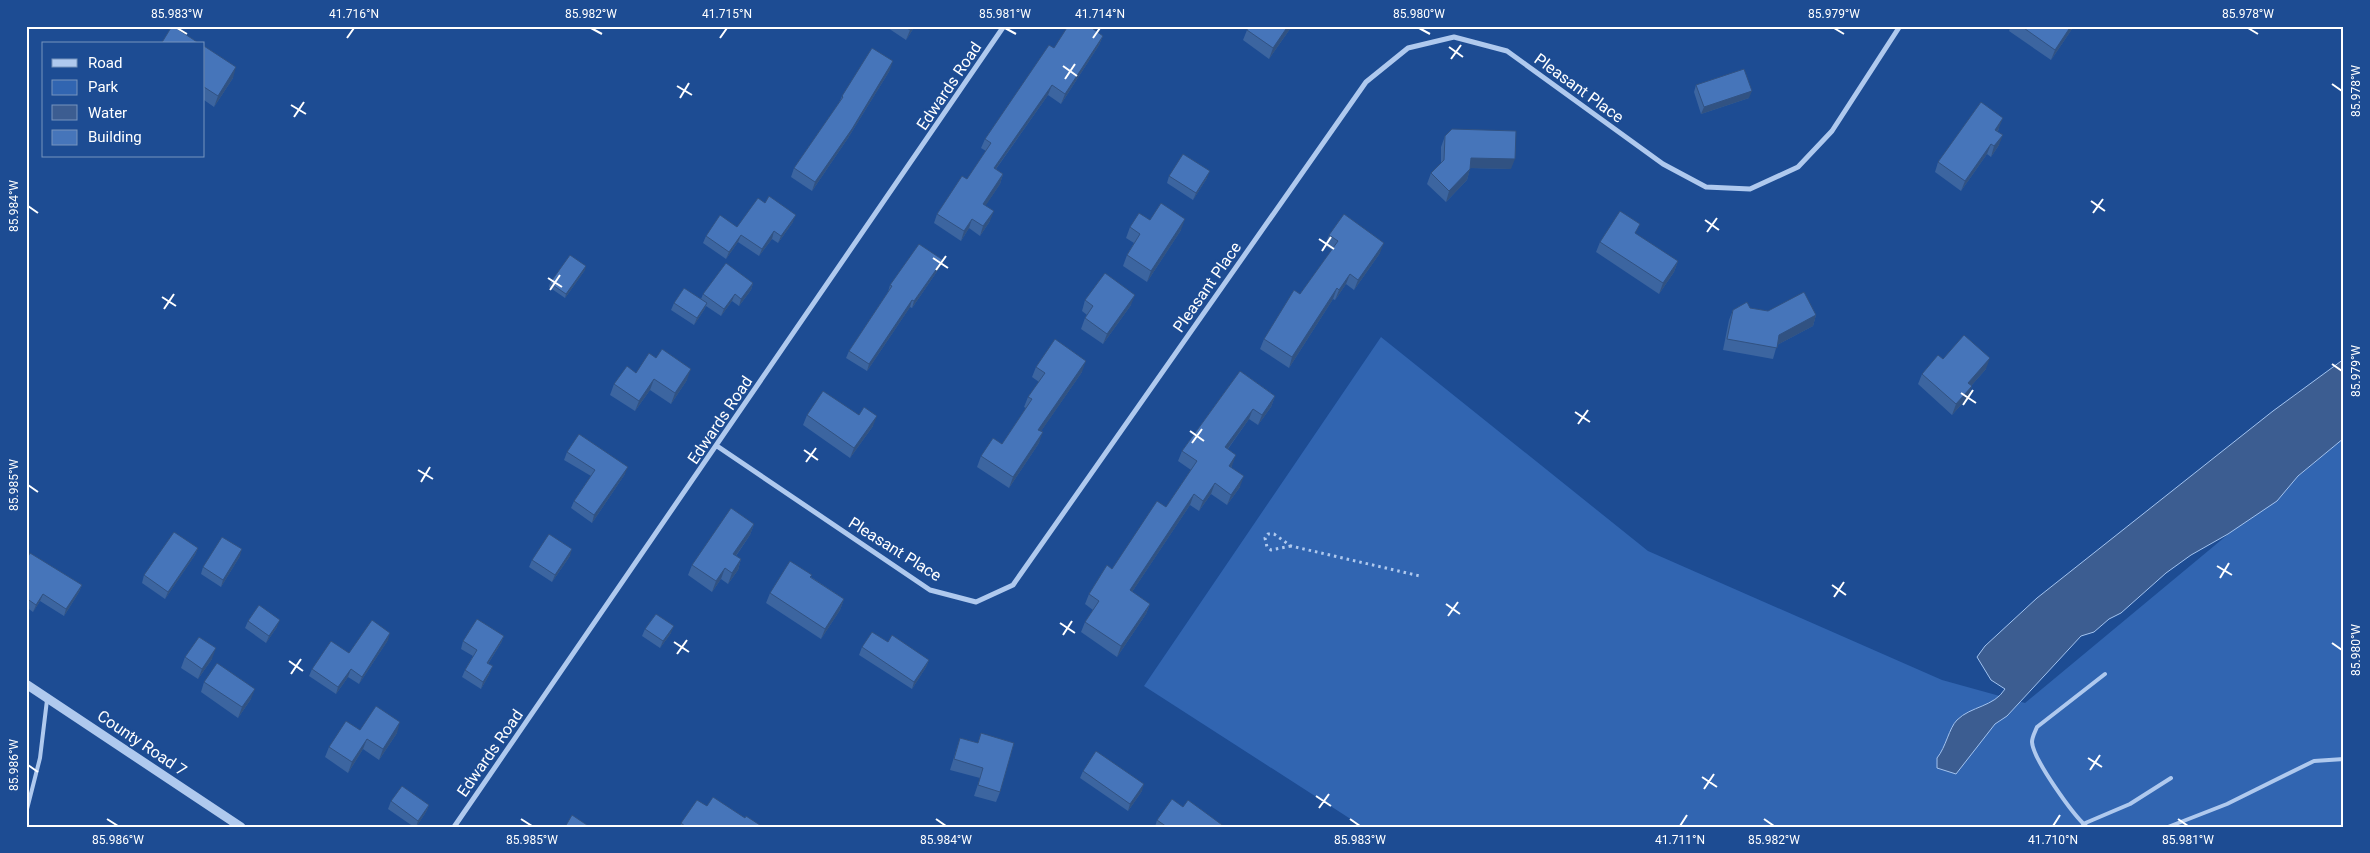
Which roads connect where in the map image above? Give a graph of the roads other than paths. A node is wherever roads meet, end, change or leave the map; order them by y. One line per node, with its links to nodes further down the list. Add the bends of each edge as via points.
1 (1004, 26): 3 (street, Edwards Road)
2 (1900, 26): 3 (street, Pleasant Place, via 1832,131 1798,167 1750,188 1706,187 1663,164 1507,51 1454,37 1408,48 1366,82 1014,585 976,602 930,590)
3 (717, 446): 12 (street, Edwards Road)
4 (2105, 674): 10 (lane, via 2037,727 2032,739 2040,765)
5 (26, 684): 6 (street, County Road 7)
6 (47, 698): 9 (lane, via 40,758); 11 (street, County Road 7)
7 (2344, 759): 13 (lane, via 2314,761 2227,804)
8 (2171, 778): 10 (lane, via 2130,804)
9 (26, 813)
10 (2085, 825)
11 (241, 827)
12 (454, 827)
13 (2168, 827)

